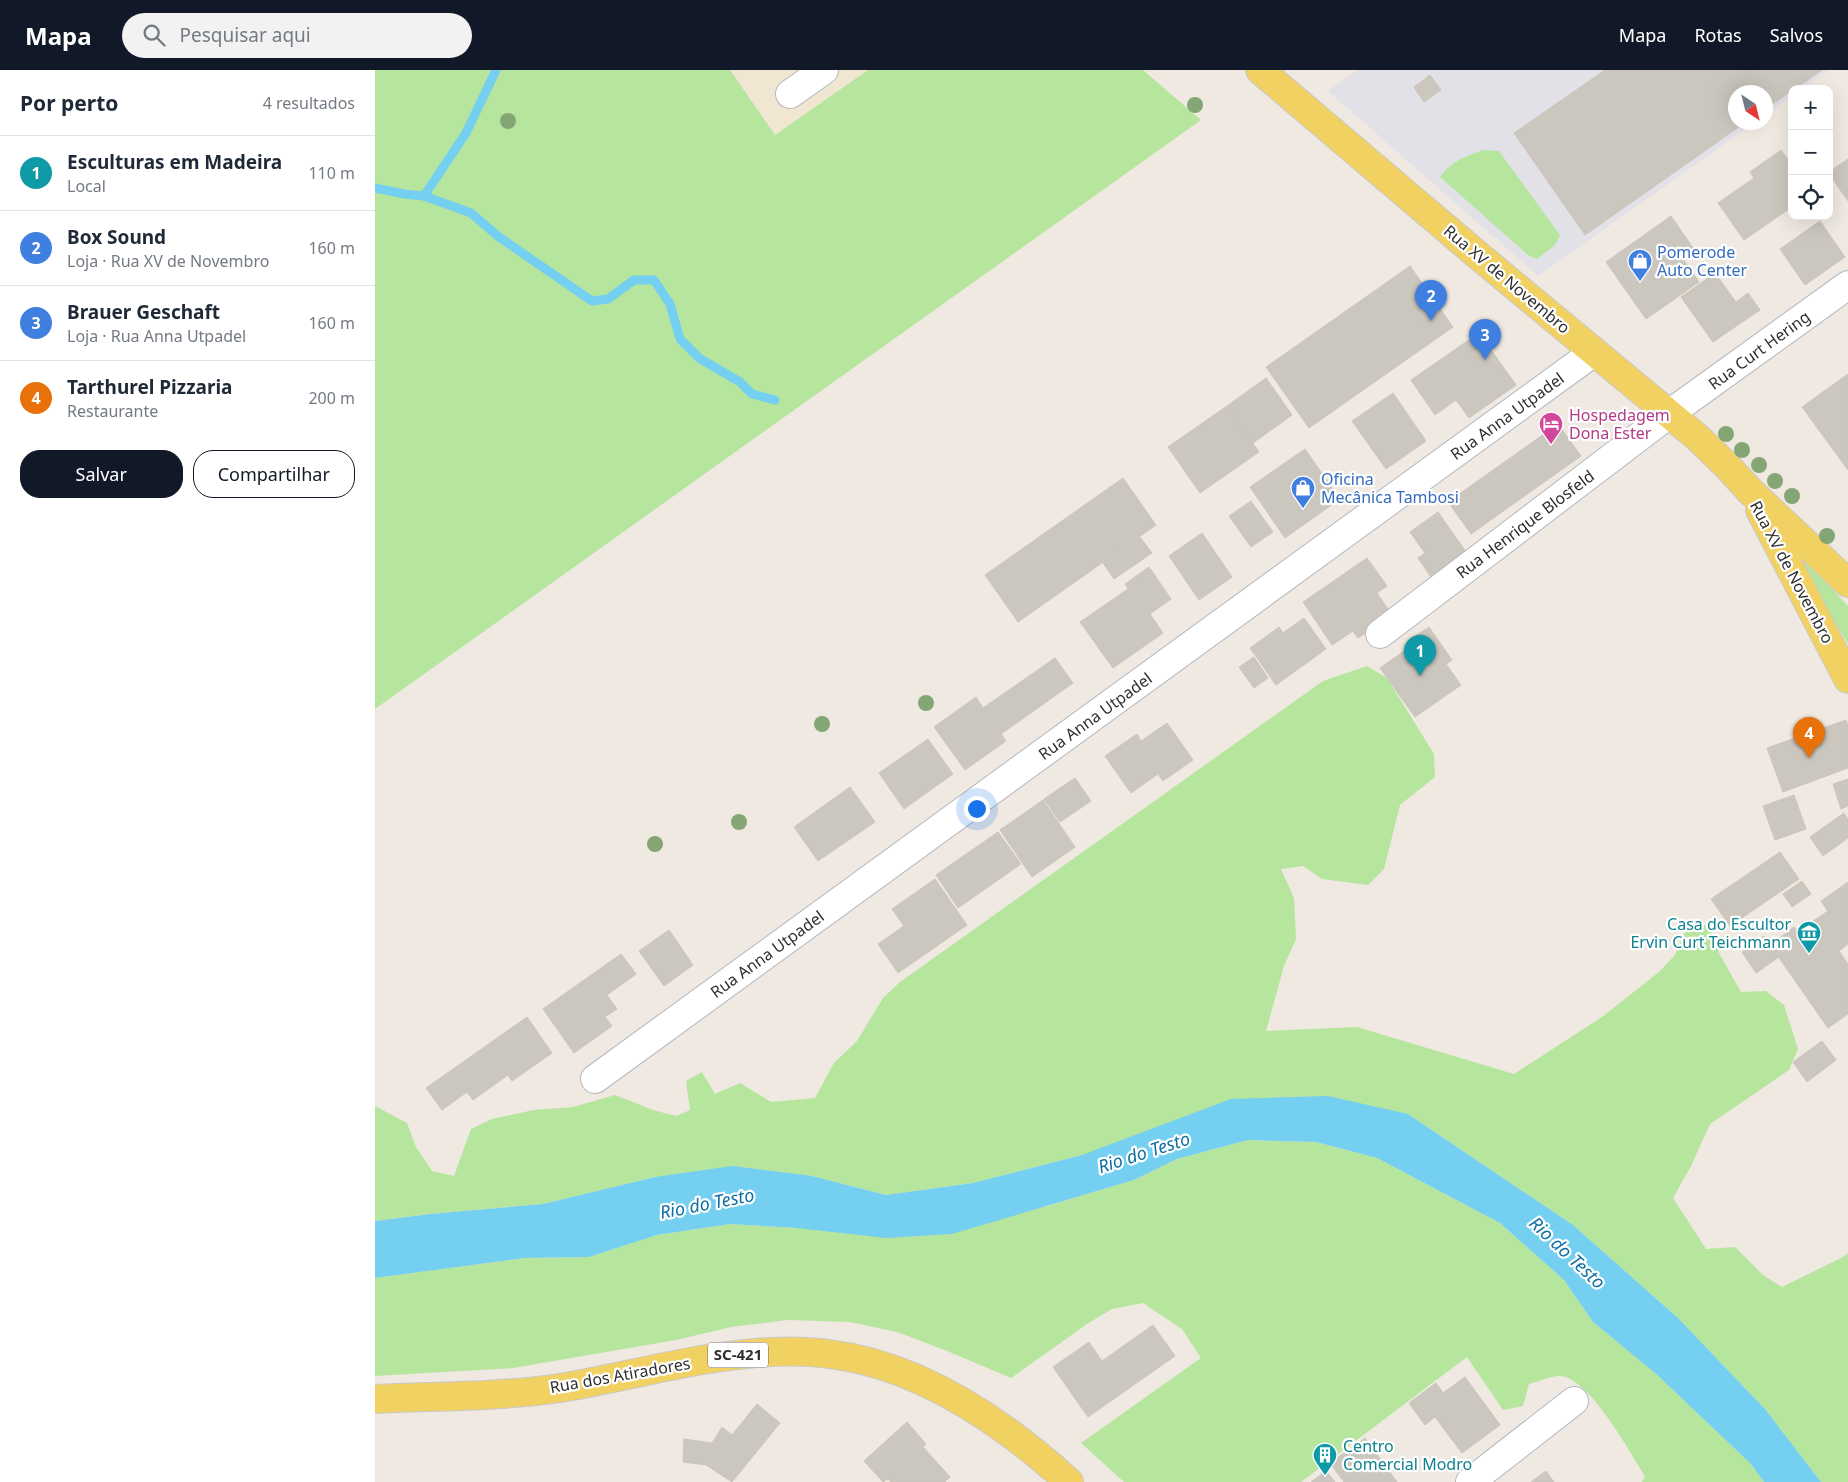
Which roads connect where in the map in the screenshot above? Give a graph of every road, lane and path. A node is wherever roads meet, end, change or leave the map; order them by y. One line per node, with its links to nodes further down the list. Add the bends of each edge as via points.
1 (824, 70): 3 (street)
2 (1261, 70): 5 (main road, Rua XV de Novembro)
3 (790, 94)
4 (1848, 285): 6 (street, Rua Curt Hering)
5 (1595, 352): 6 (main road, Rua XV de Novembro); 11 (street, Rua Anna Utpadel)
6 (1669, 414): 7 (main road, Rua XV de Novembro); 9 (street, Rua Henrique Blosfeld)
7 (1750, 491): 8 (main road, Rua XV de Novembro); 10 (main road, Rua XV de Novembro)
8 (1848, 584)
9 (1381, 634)
10 (1848, 679)
11 (595, 1079)
12 (375, 1399): 14 (main road, Rua dos Atiradores / SC-421, via 503,1394 558,1388 745,1354 791,1351 830,1354 877,1364 953,1397 1001,1426)
13 (1574, 1401): 15 (street)
14 (1069, 1482)
15 (1470, 1482)

